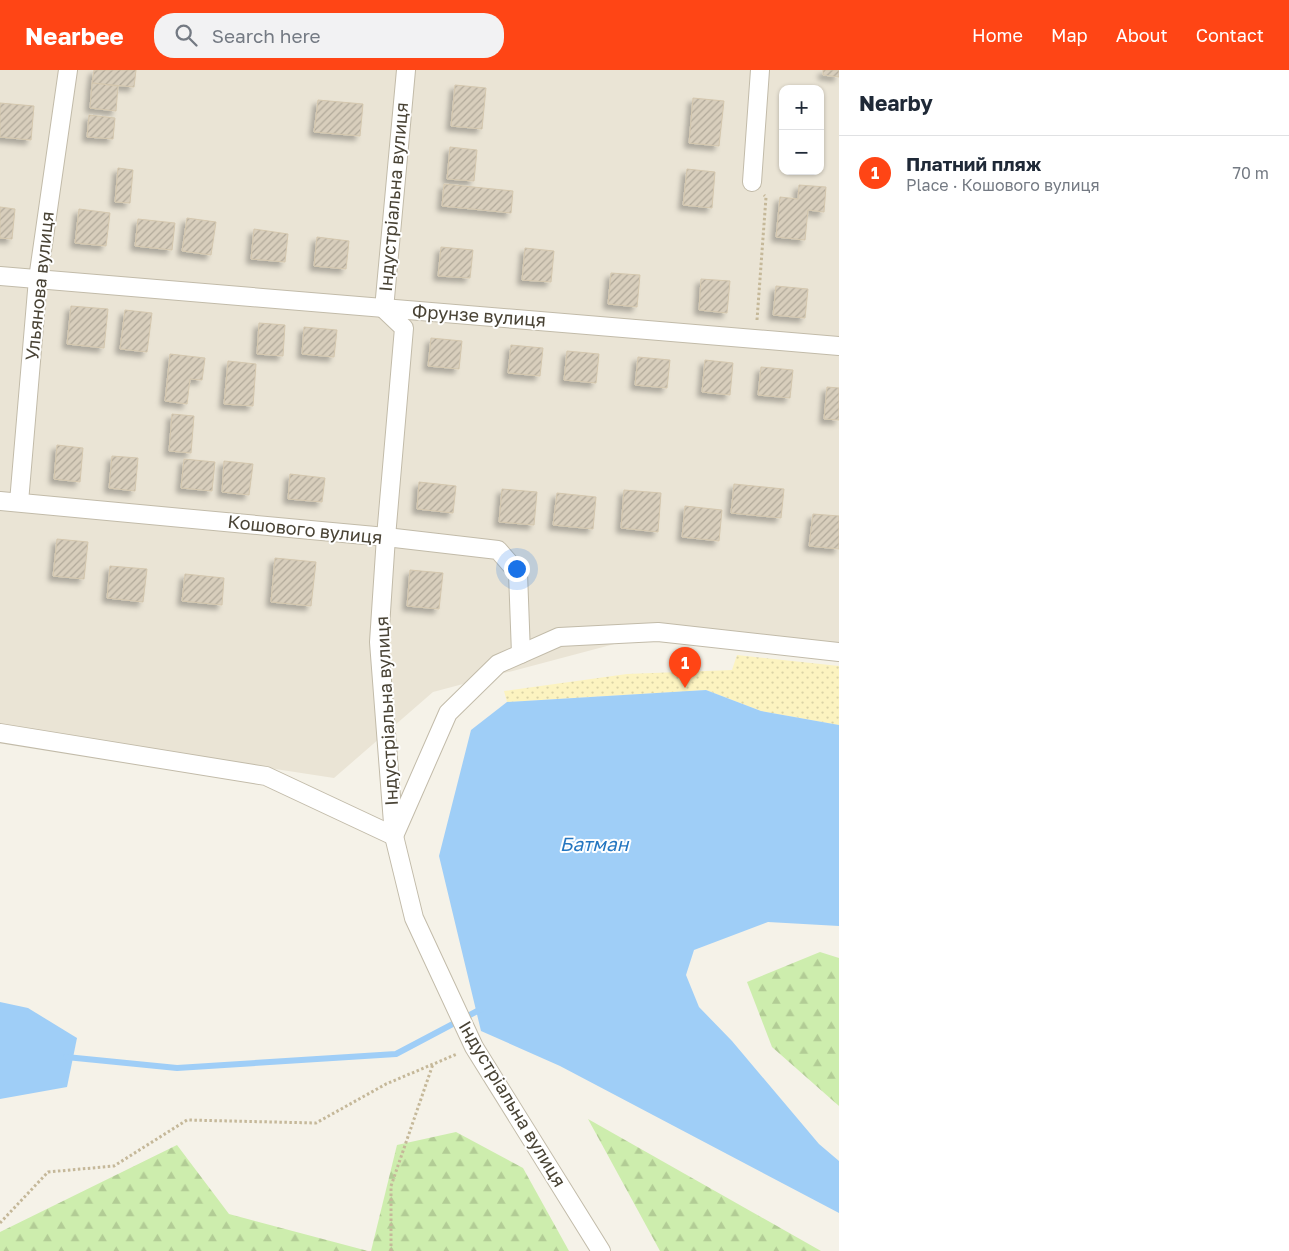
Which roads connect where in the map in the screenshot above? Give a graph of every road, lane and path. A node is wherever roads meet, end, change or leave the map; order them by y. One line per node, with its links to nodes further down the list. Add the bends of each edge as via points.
1 (68, 70): 6 (street, Ульянова вулиця)
2 (406, 70): 7 (street, Індустріальна вулиця)
3 (760, 70): 4 (street)
4 (752, 182): 8 (path, via 766,197)
5 (0, 276): 6 (street, Фрунзе вулиця)
6 (38, 279): 7 (street, Фрунзе вулиця); 11 (street, Ульянова вулиця)
7 (384, 309): 8 (street, Фрунзе вулиця); 12 (street, Індустріальна вулиця, via 404,328)
8 (756, 338): 9 (street, Фрунзе вулиця)
9 (839, 346)
10 (0, 501): 11 (street, Кошового вулиця)
11 (19, 502): 12 (street, Кошового вулиця)
12 (386, 537): 14 (street, Кошового вулиця, via 498,550 518,573); 16 (street, Індустріальна вулиця, via 380,642)
13 (839, 652): 14 (street, via 658,632 559,637)
14 (521, 654): 16 (street, via 498,664 448,713)
15 (0, 733): 16 (street, via 266,776)
16 (394, 836): 17 (street, Індустріальна вулиця, via 414,918)
17 (474, 1047): 18 (path); 21 (street, Індустріальна вулиця)
18 (433, 1064): 19 (path, via 386,1084 316,1123 187,1120 114,1166 48,1172); 20 (path, via 391,1186)
19 (0, 1223)
20 (391, 1251)
21 (601, 1251)

